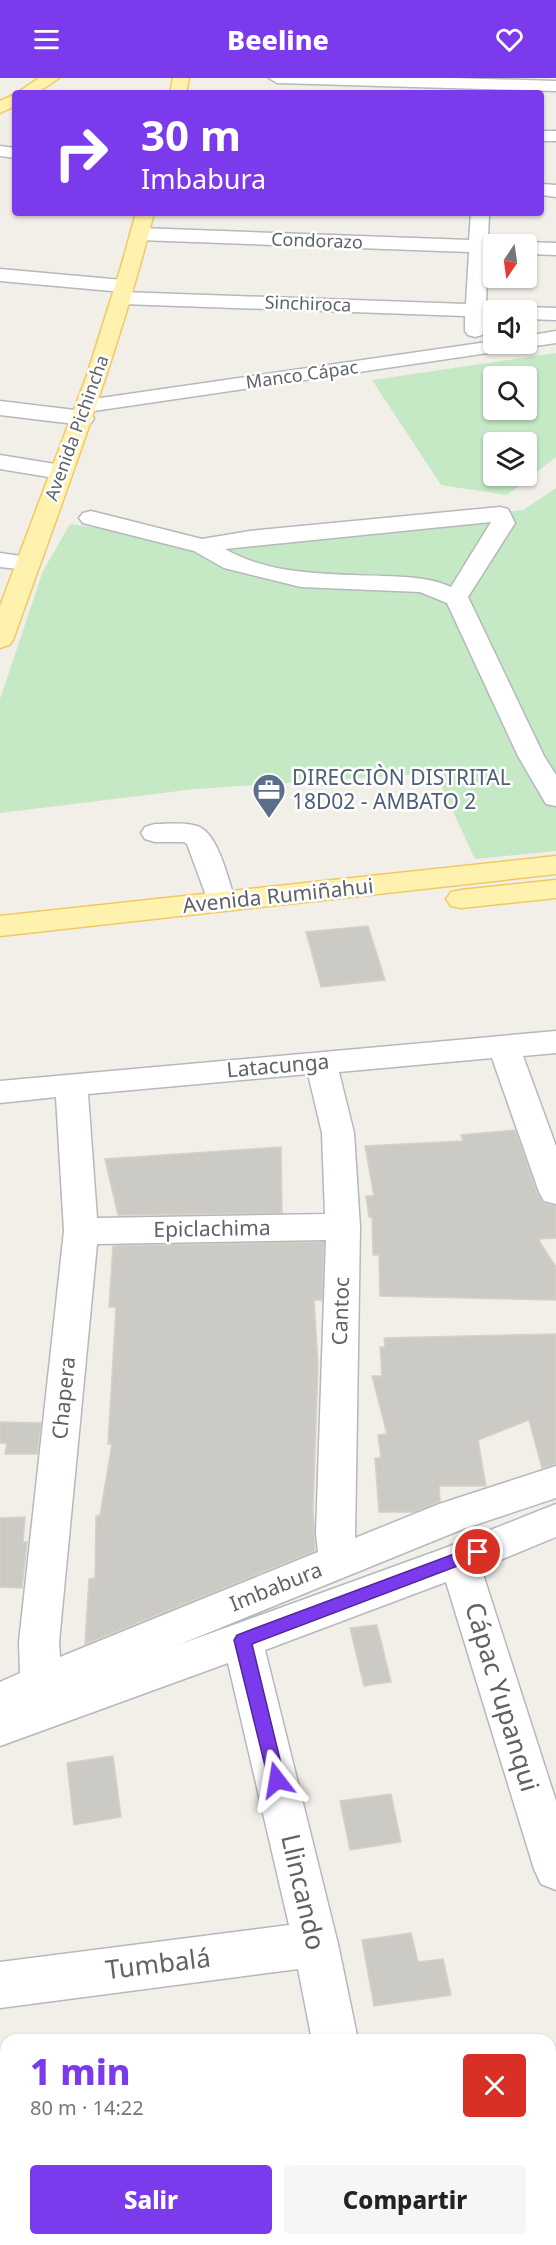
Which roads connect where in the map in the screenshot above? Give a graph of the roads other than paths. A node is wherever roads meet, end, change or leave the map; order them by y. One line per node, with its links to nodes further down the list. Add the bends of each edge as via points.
1 (51, 78): 5 (main road)
2 (277, 78): 3 (street)
3 (486, 85): 4 (street)
4 (556, 86)
5 (30, 90)
6 (144, 216): 8 (main road, Avenida Pichincha)
7 (481, 216): 9 (street)
8 (140, 234): 10 (street, Condorazo); 14 (main road, Avenida Pichincha)
9 (484, 234)
10 (483, 247)
11 (537, 248): 12 (street)
12 (556, 249)
13 (0, 274): 14 (street, Sinchiroca)
14 (123, 292): 15 (street, Sinchiroca); 24 (main road, Avenida Pichincha)
15 (483, 310)
16 (537, 313): 18 (street)
17 (483, 314): 22 (street)
18 (556, 314)
19 (556, 337): 20 (street)
20 (537, 340)
21 (483, 349): 22 (street, Manco Cápac)
22 (475, 350): 24 (street, Manco Cápac)
23 (0, 408): 24 (street, Manco Cápac)
24 (85, 412): 26 (main road, Avenida Pichincha)
25 (0, 462): 26 (street)
26 (61, 472): 30 (main road, Avenida Pichincha)
27 (91, 518): 28 (street)
28 (202, 546): 31 (street, via 232,563 301,580 420,585); 31 (street, via 500,514 503,523)
29 (0, 560): 30 (street)
30 (27, 563): 32 (main road, Avenida Pichincha)
31 (457, 593): 33 (street, via 476,610); 34 (street, via 531,756)
32 (0, 640)
33 (556, 775)
34 (556, 798)
35 (155, 833): 38 (street, via 190,832 200,840)
36 (556, 865): 38 (main road, Avenida Rumiñahui)
37 (556, 889): 40 (main road, Avenida Rumiñahui)
38 (221, 902): 39 (main road, Avenida Rumiñahui)
39 (0, 926)
40 (0, 945)
41 (556, 1042): 42 (street, Latacunga)
42 (504, 1047): 43 (street, Latacunga); 46 (street)
43 (321, 1062): 44 (street, Latacunga); 47 (street, Cantoc, via 338,1133)
44 (71, 1084): 45 (street, Latacunga); 48 (street, Chapera)
45 (0, 1092)
46 (556, 1192)
47 (344, 1227): 48 (street, Epiclachima); 52 (street, Cantoc, via 335,1533)
48 (81, 1231): 54 (street, Chapera, via 39,1642)
49 (556, 1482): 52 (street, Imbabura, via 453,1516)
50 (556, 1520): 51 (street, Imbabura)
51 (459, 1560): 53 (street, Imbabura); 57 (street, Cápac Yupanqui)
52 (338, 1562): 54 (street, Imbabura)
53 (243, 1640): 54 (street, Imbabura); 58 (street, Llincando)
54 (45, 1696): 55 (street, Imbabura); 56 (street, Imbabura)
55 (0, 1701)
56 (0, 1728)
57 (556, 1869)
58 (316, 1944): 59 (street, Tumbalá); 60 (street, Llincando)
59 (0, 1985)
60 (334, 2034)

